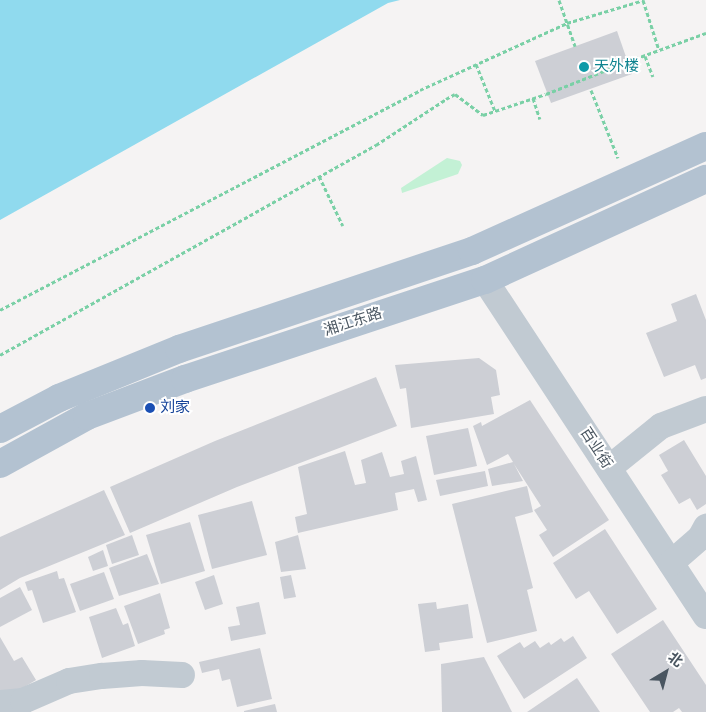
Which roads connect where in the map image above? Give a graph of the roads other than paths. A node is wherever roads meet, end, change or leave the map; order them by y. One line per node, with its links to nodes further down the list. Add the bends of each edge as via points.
1 (706, 146): 5 (main road, 湘江东路, via 472,252 179,349 59,398)
2 (706, 179): 3 (main road, 湘江东路)
3 (485, 280): 6 (main road, 湘江东路, via 168,385 87,416); 7 (street, 百业街)
4 (706, 409): 7 (street, via 661,426)
5 (0, 429)
6 (0, 464)
7 (609, 468): 9 (street, 百业街)
8 (706, 527): 9 (street, via 700,538)
9 (671, 563): 10 (street, 百业街)
10 (706, 616)
11 (182, 675): 12 (street, via 142,672 94,678 69,682 23,701)
12 (0, 703)

